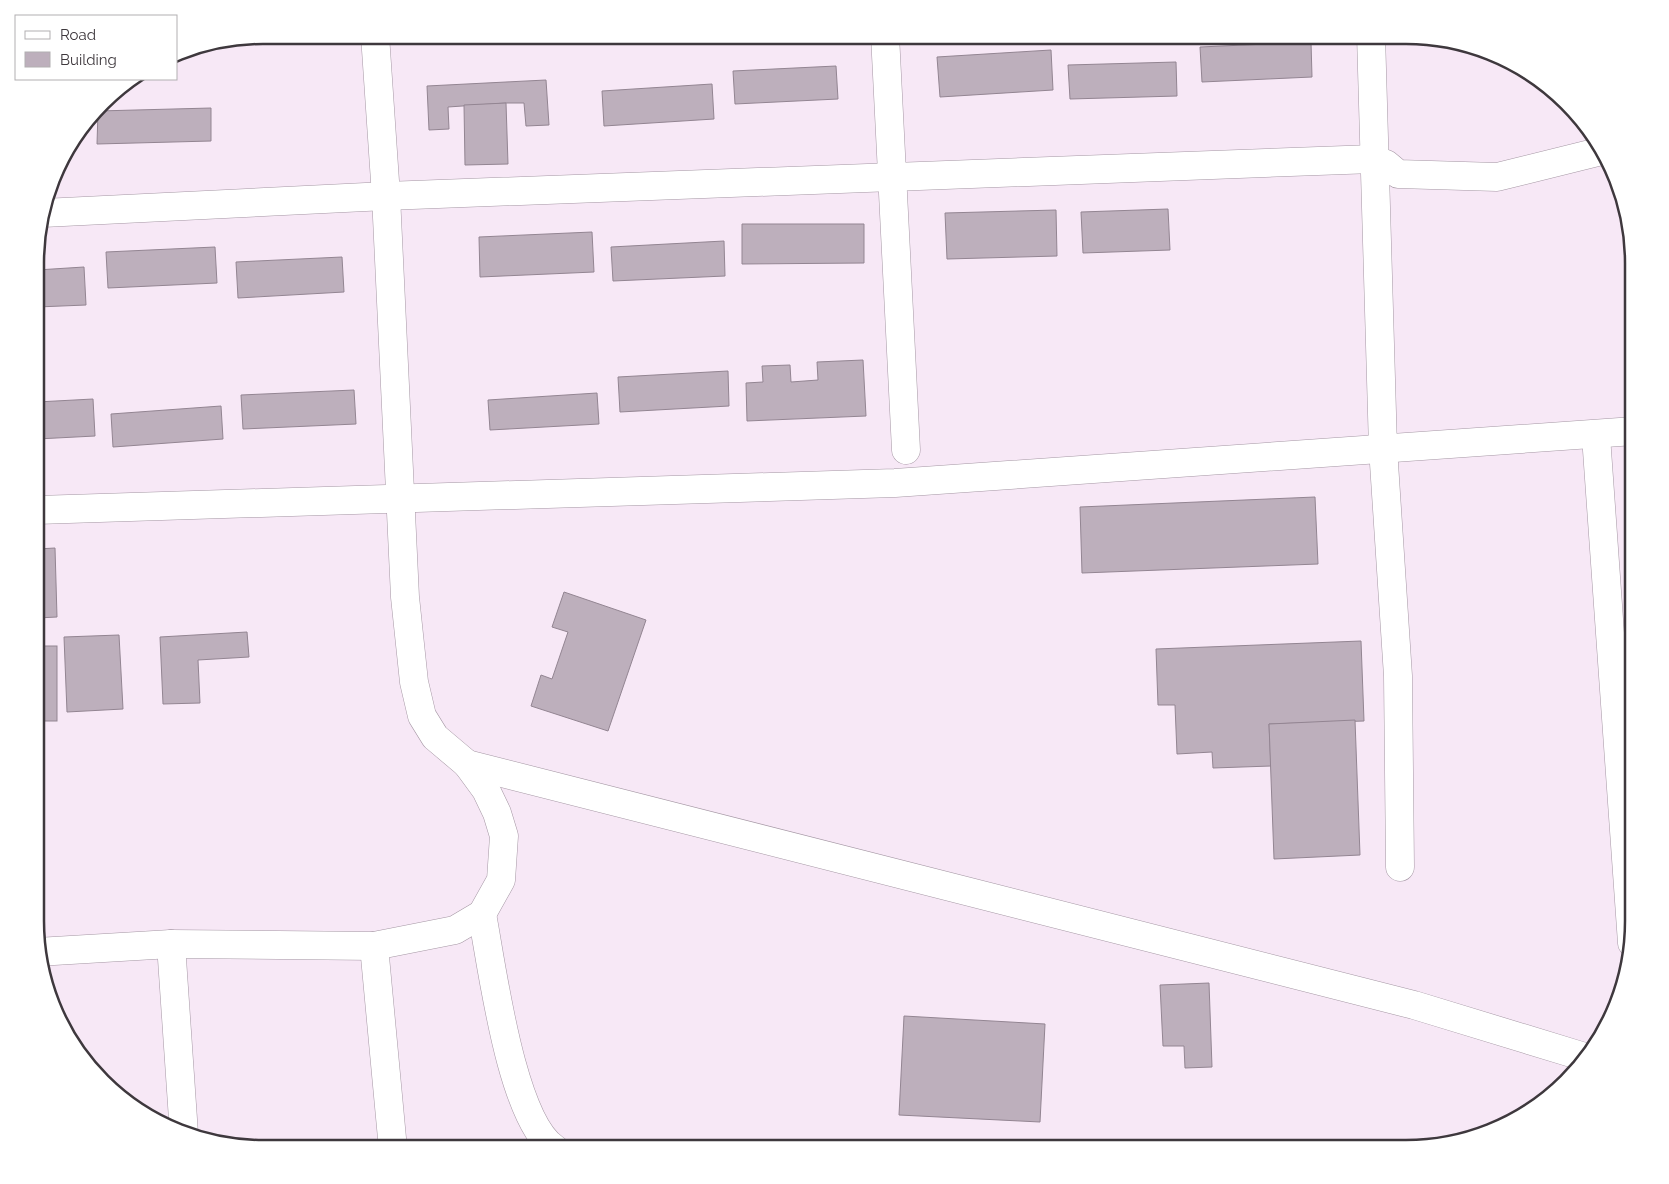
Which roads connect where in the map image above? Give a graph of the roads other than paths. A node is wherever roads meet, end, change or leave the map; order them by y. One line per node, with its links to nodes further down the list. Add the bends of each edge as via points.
1 (376, 44): 7 (street)
2 (886, 44): 6 (street)
3 (1371, 44): 5 (street)
4 (1596, 153): 5 (street, via 1497,177 1398,174)
5 (1373, 159): 6 (street); 11 (street)
6 (893, 176): 7 (street); 12 (street)
7 (386, 196): 8 (street); 13 (street)
8 (50, 213)
9 (1625, 432): 10 (street)
10 (1596, 436): 11 (street); 16 (street)
11 (1383, 448): 13 (street, via 896,483); 17 (street, via 1398,676)
12 (906, 450)
13 (400, 498): 14 (street); 15 (street, via 405,597 414,682 422,716 435,736)
14 (44, 510)
15 (467, 764): 18 (street, via 486,790 504,836 501,880); 22 (street, via 1414,1005)
16 (1625, 844)
17 (1400, 868)
18 (482, 914): 20 (street, via 455,930); 25 (street, via 509,1057 530,1116)
19 (171, 944): 20 (street); 21 (street); 23 (street)
20 (374, 946): 24 (street)
21 (46, 951)
22 (1579, 1055)
23 (183, 1126)
24 (392, 1140)
25 (545, 1140)

